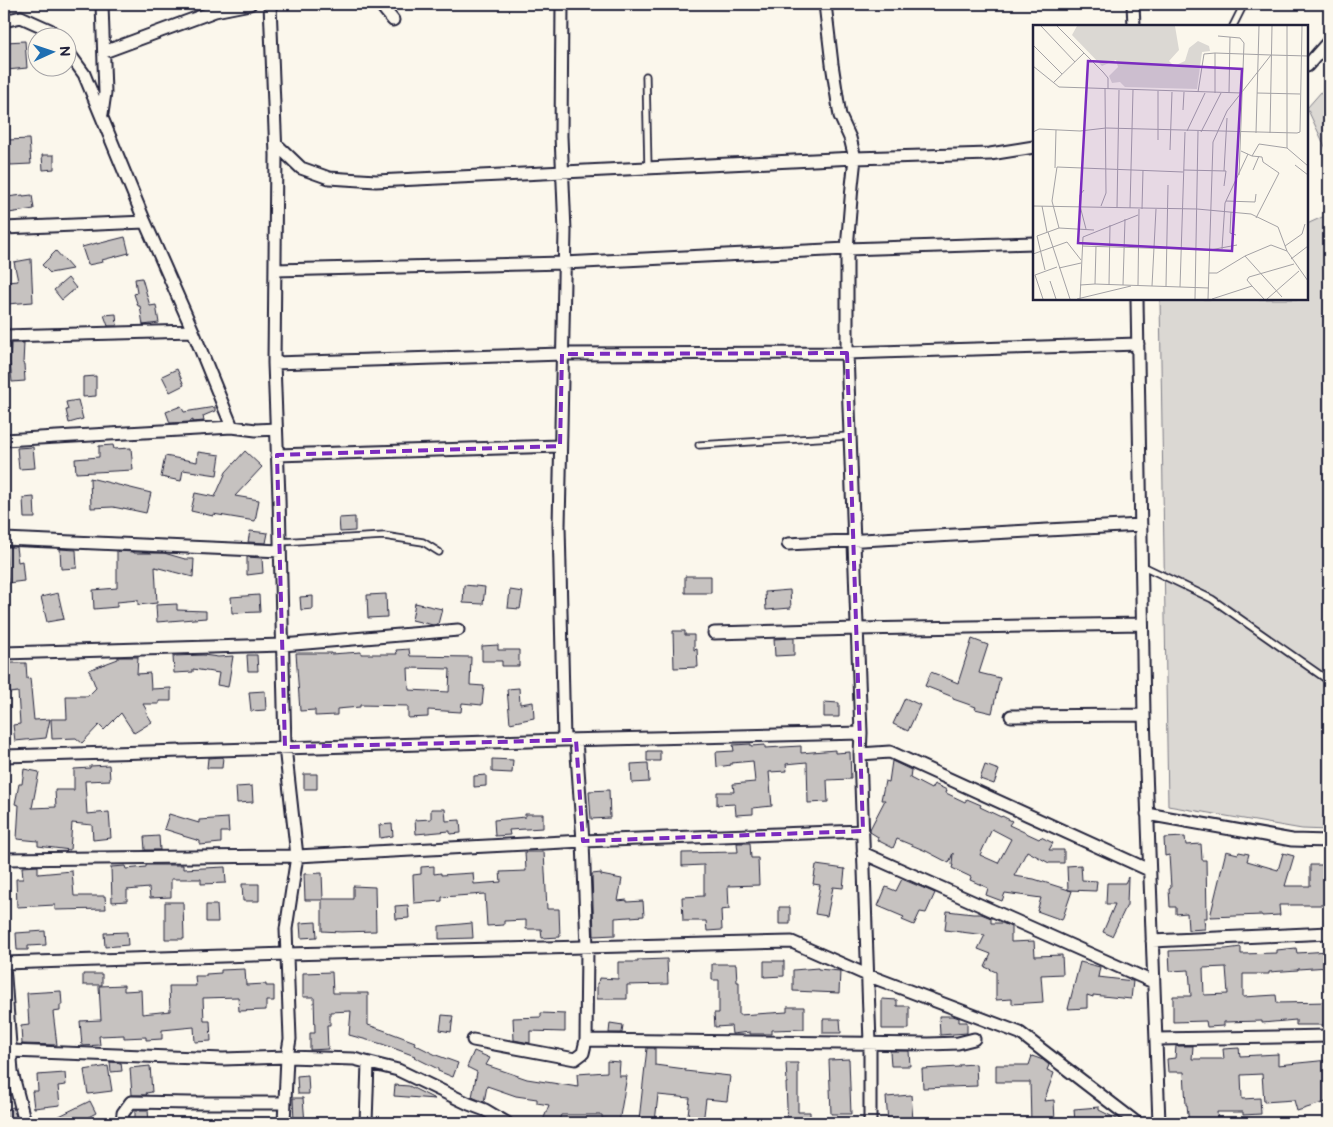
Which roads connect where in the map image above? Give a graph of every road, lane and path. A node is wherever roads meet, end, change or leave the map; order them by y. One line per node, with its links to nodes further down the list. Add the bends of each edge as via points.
1 (102, 4): 15 (street)
2 (250, 4): 15 (street, via 215,11)
3 (270, 4): 20 (street)
4 (380, 4): 9 (street)
5 (562, 4): 24 (street)
6 (825, 4): 22 (street, via 840,116)
7 (1133, 4): 11 (street)
8 (1244, 4): 12 (lane)
9 (393, 20)
10 (4, 21): 13 (street, via 21,17)
11 (1134, 25)
12 (1234, 25)
13 (46, 28)
14 (1329, 41): 16 (street)
15 (104, 52): 19 (street)
16 (1308, 65)
17 (78, 66): 19 (street)
18 (646, 76): 23 (lane)
19 (102, 118): 25 (street)
20 (276, 144): 24 (street, via 302,168 329,178 376,181); 30 (street)
21 (1033, 147): 22 (street, via 990,154)
22 (855, 158): 23 (street); 28 (street)
23 (648, 168): 24 (street)
24 (563, 171): 29 (street)
25 (145, 222): 26 (street); 32 (street)
26 (4, 228)
27 (1033, 243): 28 (street)
28 (847, 249): 29 (street); 36 (street)
29 (564, 263): 30 (street); 35 (street)
30 (275, 270): 37 (street)
31 (1137, 300): 34 (street)
32 (193, 331): 33 (street); 38 (street)
33 (4, 336)
34 (1138, 344): 36 (street); 45 (street)
35 (562, 354): 36 (street); 37 (street); 42 (street)
36 (847, 354): 40 (street)
37 (274, 363): 39 (street)
38 (232, 427): 39 (street); 41 (street)
39 (276, 429): 44 (street)
40 (850, 436): 43 (lane); 47 (street)
41 (4, 440)
42 (560, 446): 44 (street); 62 (street, via 559,526)
43 (699, 446)
44 (278, 455): 49 (street)
45 (1141, 525): 47 (street); 51 (street)
46 (4, 539): 49 (street)
47 (854, 540): 48 (street); 53 (street)
48 (788, 544)
49 (280, 546): 50 (lane, via 384,536 424,542); 56 (street)
50 (439, 552)
51 (1141, 565): 52 (street); 58 (lane, via 1212,599)
52 (1142, 624): 53 (street); 59 (street)
53 (857, 629): 55 (street); 61 (street)
54 (458, 630): 56 (street)
55 (714, 633)
56 (283, 644): 57 (street); 63 (street)
57 (4, 653)
58 (1329, 681)
59 (1144, 715): 60 (street); 66 (street)
60 (1011, 716)
61 (861, 733): 62 (street); 64 (street)
62 (570, 740): 63 (street); 68 (street)
63 (285, 747): 65 (street); 71 (street)
64 (860, 754): 67 (street); 73 (street, via 890,752)
65 (4, 756)
66 (1147, 814): 69 (street, via 1292,840); 73 (street)
67 (863, 831): 68 (street); 70 (street)
68 (583, 841): 71 (street); 76 (street)
69 (1329, 841)
70 (863, 853): 79 (street); 80 (street)
71 (297, 856): 72 (street); 77 (street, via 286,929)
72 (4, 859)
73 (1149, 870): 75 (street)
74 (1329, 933): 75 (street)
75 (1152, 941): 80 (street)
76 (588, 948): 77 (street); 79 (street, via 792,942); 84 (street)
77 (287, 954): 78 (street); 88 (street, via 290,1039)
78 (4, 964): 87 (street)
79 (867, 975): 86 (street); 97 (street, via 1020,1033)
80 (1153, 982): 85 (street)
81 (1329, 1036): 85 (street)
82 (974, 1039): 86 (street, via 958,1043)
83 (472, 1040): 84 (street, via 575,1059 583,1053)
84 (586, 1040): 86 (street)
85 (1156, 1040): 98 (street)
86 (870, 1043): 96 (street)
87 (10, 1051): 88 (street, via 224,1059); 91 (street, via 12,1072)
88 (286, 1057): 89 (street); 90 (street)
89 (368, 1062): 94 (street); 95 (street, via 398,1070)
90 (284, 1103): 92 (street, via 131,1102 123,1113); 93 (street)
91 (27, 1123)
92 (122, 1123)
93 (284, 1123)
94 (366, 1123)
95 (507, 1123)
96 (870, 1123)
97 (1137, 1123)
98 (1159, 1123)

